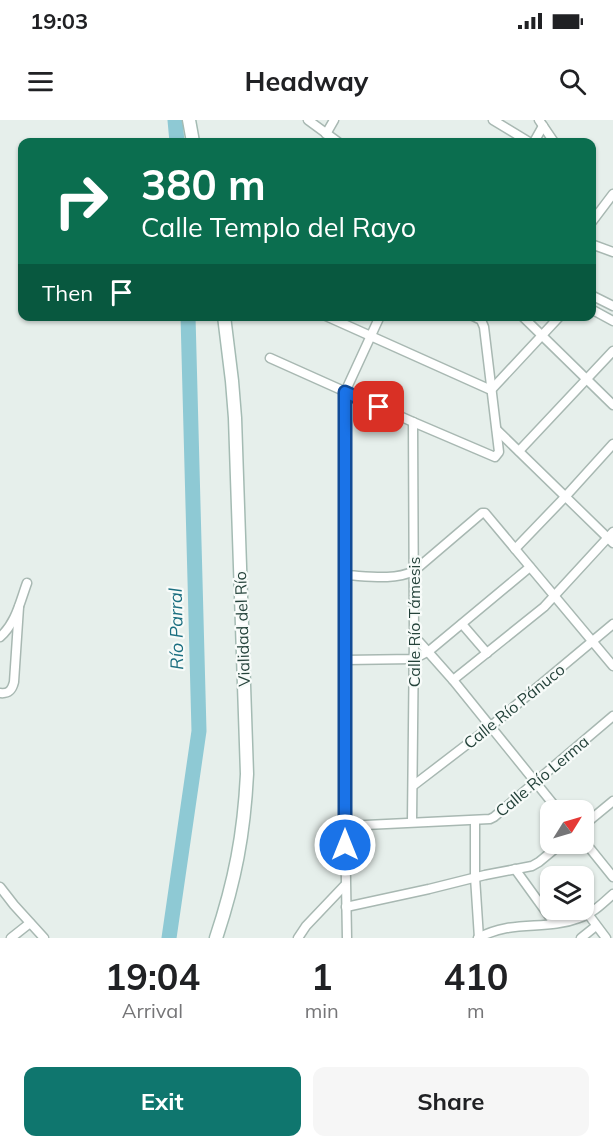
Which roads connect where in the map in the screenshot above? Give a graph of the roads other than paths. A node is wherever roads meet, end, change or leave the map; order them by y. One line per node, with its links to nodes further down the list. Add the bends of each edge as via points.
1 (189, 120): 7 (main road)
2 (309, 120): 6 (street)
3 (334, 120): 6 (street)
4 (493, 120): 9 (street)
5 (541, 123): 10 (street); 11 (street)
6 (326, 134): 8 (street)
7 (192, 138)
8 (332, 138)
9 (522, 138)
10 (535, 138)
11 (551, 138)
12 (613, 194): 13 (street)
13 (596, 216)
14 (596, 246): 15 (street)
15 (613, 252)
16 (596, 298): 17 (street)
17 (613, 306)
18 (596, 312): 25 (street)
19 (225, 321): 86 (main road, Vialidad del Río, via 235,418 247,774 239,857)
20 (337, 321): 26 (street)
21 (378, 321): 26 (street)
22 (480, 321): 31 (street)
23 (527, 321): 27 (street)
24 (555, 321): 27 (street)
25 (613, 321)
26 (370, 336): 31 (street); 32 (street)
27 (541, 336): 30 (street); 31 (street)
28 (613, 351): 30 (street)
29 (270, 358): 32 (street)
30 (587, 380): 33 (street); 37 (street)
31 (491, 390): 35 (street)
32 (345, 392): 34 (street); 43 (street)
33 (613, 405)
34 (413, 422): 35 (street, via 494,457 499,452); 42 (street, Calle Río Támesis)
35 (497, 430): 37 (street)
36 (613, 444): 38 (street)
37 (519, 451): 38 (street)
38 (566, 497): 39 (street); 40 (street)
39 (611, 538): 45 (street)
40 (515, 549): 41 (street); 42 (street, via 482,513)
41 (530, 567): 45 (street); 47 (street)
42 (414, 571): 43 (street, via 401,576); 49 (street, Calle Río Támesis)
43 (344, 575): 55 (street)
44 (27, 583): 46 (street)
45 (554, 597): 51 (street); 53 (street)
46 (19, 607): 50 (street); 58 (street, via 14,682 11,691)
47 (462, 624): 52 (street); 53 (street)
48 (613, 624): 51 (street, Calle Río Pánuco)
49 (414, 636): 52 (street); 54 (street, Calle Río Támesis)
50 (0, 637)
51 (592, 642): 56 (street); 60 (street, Calle Río Pánuco)
52 (429, 651): 54 (street); 57 (street)
53 (487, 653): 57 (street)
54 (414, 659): 55 (street); 62 (street, Calle Río Támesis)
55 (345, 660): 68 (street)
56 (613, 666)
57 (453, 680): 60 (street)
58 (0, 693)
59 (613, 716): 61 (street, Calle Río Lerma)
60 (491, 726): 61 (street); 62 (street, Calle Río Pánuco)
61 (536, 782): 63 (street); 66 (street, Calle Río Lerma, via 494,817)
62 (414, 785): 67 (street, Calle Río Támesis)
63 (550, 800)
64 (613, 801): 65 (street)
65 (594, 817)
66 (475, 820): 67 (street); 72 (street, Calle Río Lerma)
67 (412, 822): 68 (street)
68 (345, 826): 74 (street)
69 (594, 853): 73 (street)
70 (549, 854): 71 (street, via 539,862)
71 (515, 869): 72 (street); 82 (street)
72 (474, 877): 77 (street); 89 (street, Calle Río Lerma)
73 (613, 877)
74 (345, 885): 77 (street); 87 (street)
75 (0, 887): 81 (street)
76 (613, 894): 78 (street)
77 (346, 908): 88 (street)
78 (594, 909)
79 (569, 920): 82 (street)
80 (592, 920): 83 (street)
81 (30, 923): 84 (street); 85 (street)
82 (554, 923): 89 (street, via 509,927)
83 (596, 926): 90 (street); 91 (street)
84 (11, 938)
85 (44, 938)
86 (216, 938)
87 (298, 938)
88 (347, 938)
89 (478, 938)
90 (581, 938)
91 (606, 938)

